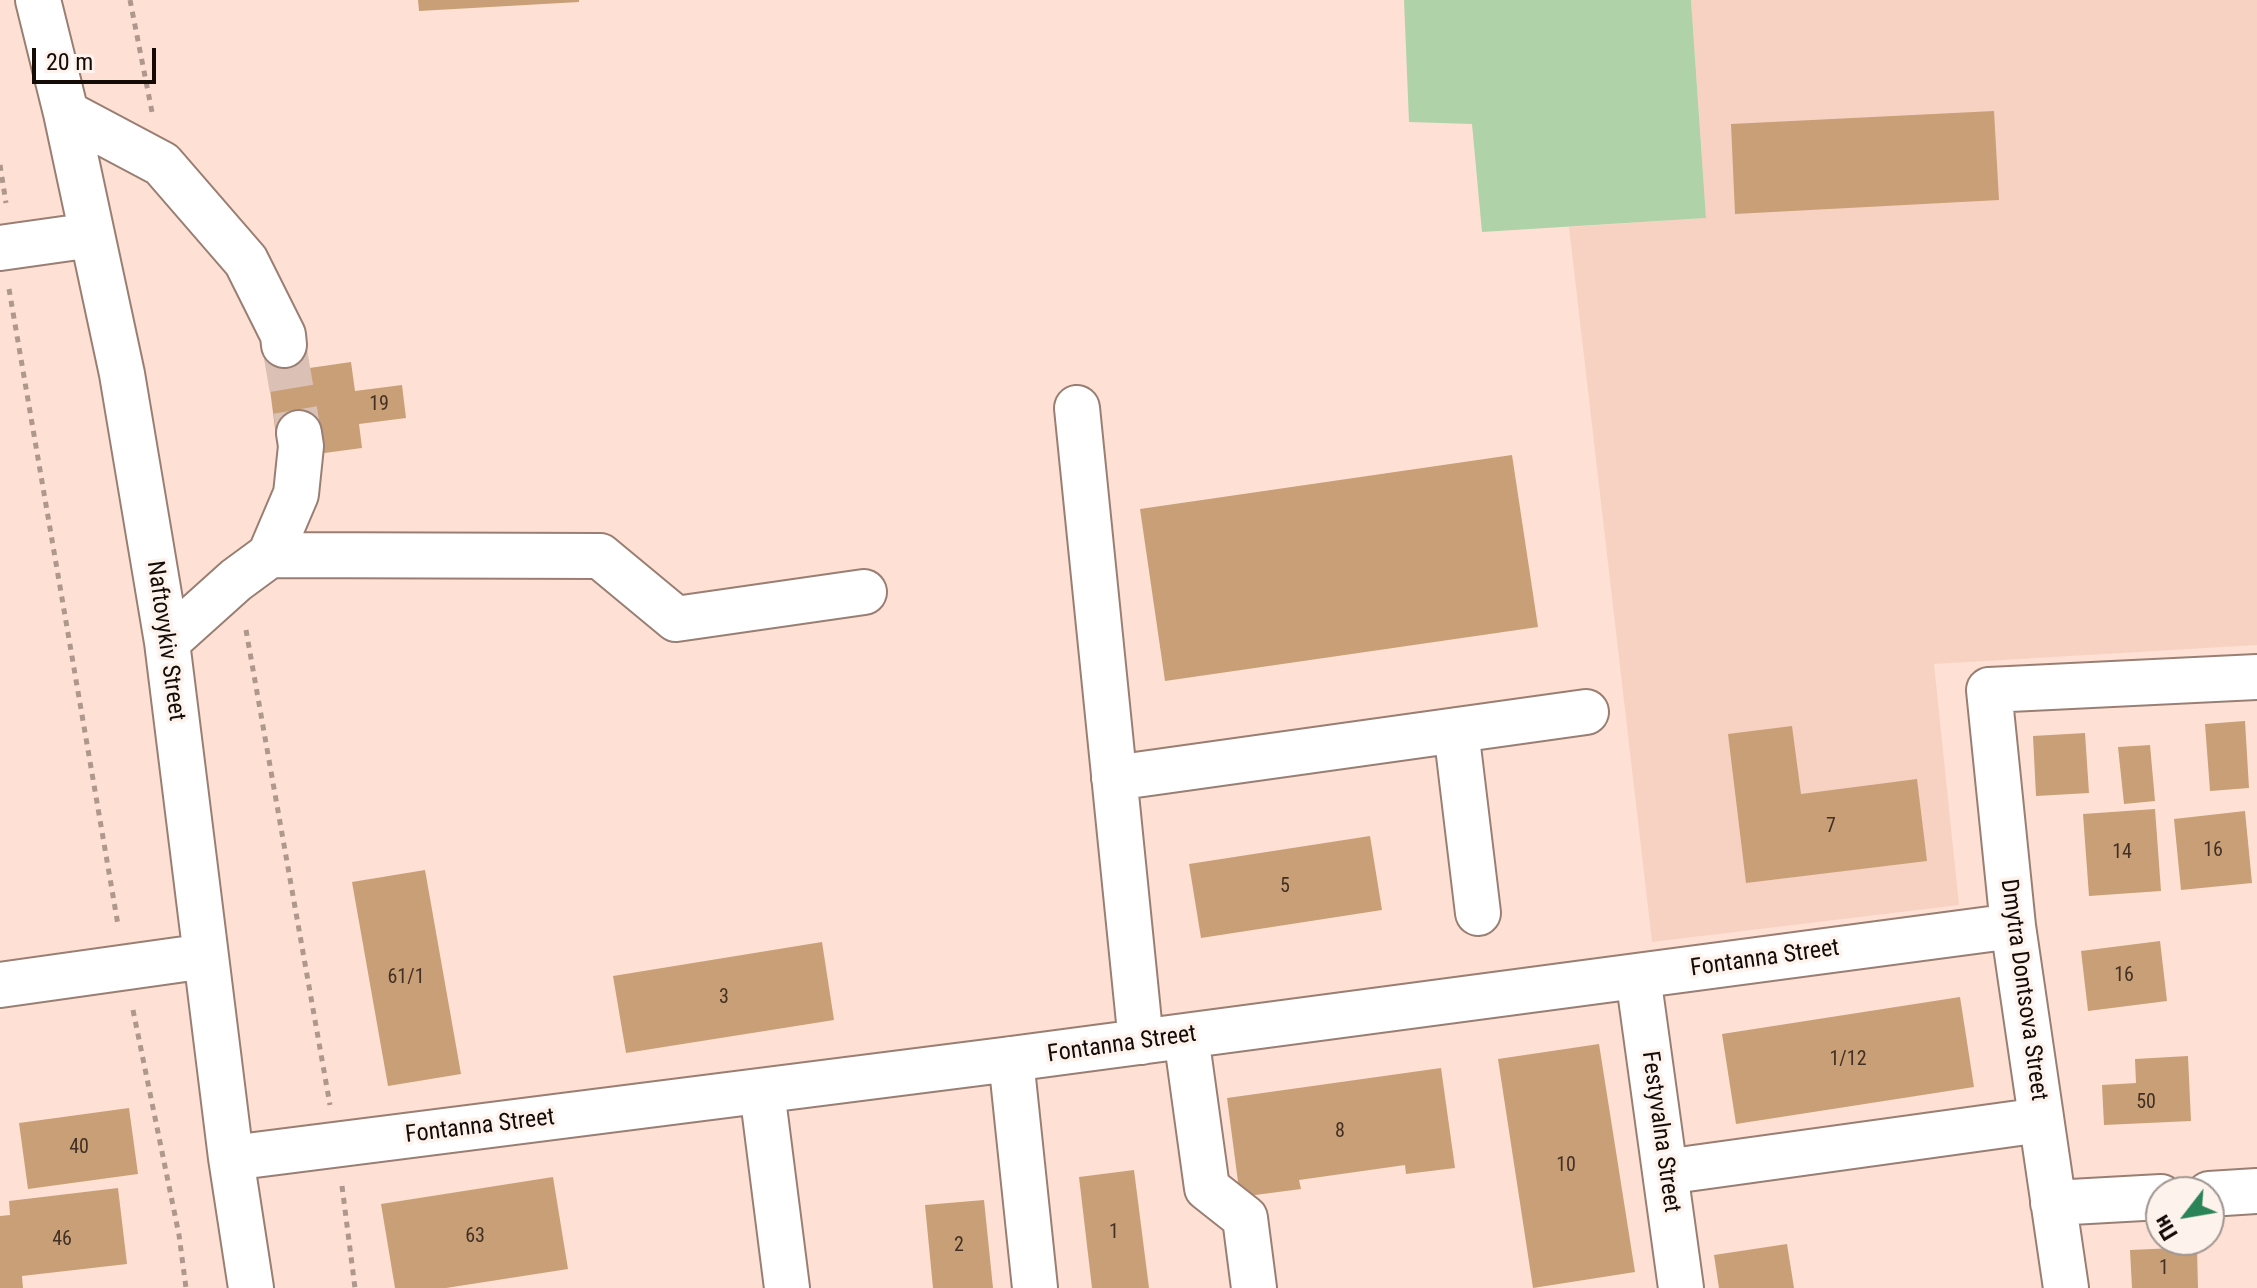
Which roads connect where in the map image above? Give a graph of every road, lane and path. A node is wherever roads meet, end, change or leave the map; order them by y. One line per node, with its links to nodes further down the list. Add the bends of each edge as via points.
1 (38, 0): 3 (street, Naftovykiv Street)
2 (130, 0): 4 (path)
3 (66, 113): 4 (street); 6 (street, Naftovykiv Street)
4 (162, 164): 8 (street, via 246,261)
5 (0, 165): 7 (path, via 7,197)
6 (92, 235): 7 (street); 13 (street, Naftovykiv Street, via 122,374)
7 (1, 248): 21 (path)
8 (284, 345)
9 (1077, 408): 17 (street)
10 (299, 433): 11 (street, via 296,494)
11 (253, 568): 12 (street, via 600,556 676,619); 13 (street); 29 (path, via 263,719)
12 (864, 592)
13 (167, 642): 20 (street, Naftovykiv Street)
14 (2257, 677): 19 (street, Dmytra Dontsova Street, via 1989,690)
15 (1586, 712): 16 (street)
16 (1456, 730): 17 (street); 18 (street)
17 (1114, 778): 25 (street)
18 (1478, 913)
19 (2013, 926): 22 (street, Fontanna Street); 28 (street, Dmytra Dontsova Street)
20 (206, 956): 21 (street); 30 (street, Naftovykiv Street)
21 (126, 968): 23 (street); 36 (path)
22 (1638, 976): 24 (street, Fontanna Street); 31 (street, Festyvalna Street)
23 (0, 985)
24 (1186, 1036): 25 (street, Fontanna Street); 41 (street, via 1207,1188 1245,1218)
25 (1141, 1042): 26 (street, Fontanna Street)
26 (1011, 1059): 27 (street, Fontanna Street); 40 (street)
27 (762, 1091): 29 (street, Fontanna Street); 39 (street)
28 (2041, 1120): 31 (street); 35 (street, Dmytra Dontsova Street)
29 (337, 1145): 30 (street, Fontanna Street); 38 (path)
30 (231, 1158): 37 (street, Naftovykiv Street)
31 (1665, 1172): 42 (street, Festyvalna Street)
32 (2257, 1191): 33 (street)
33 (2225, 1193)
34 (2145, 1198): 35 (street)
35 (2053, 1203): 43 (street, Dmytra Dontsova Street)
36 (186, 1288)
37 (251, 1288)
38 (355, 1288)
39 (787, 1288)
40 (1035, 1288)
41 (1254, 1288)
42 (1681, 1288)
43 (2066, 1288)

